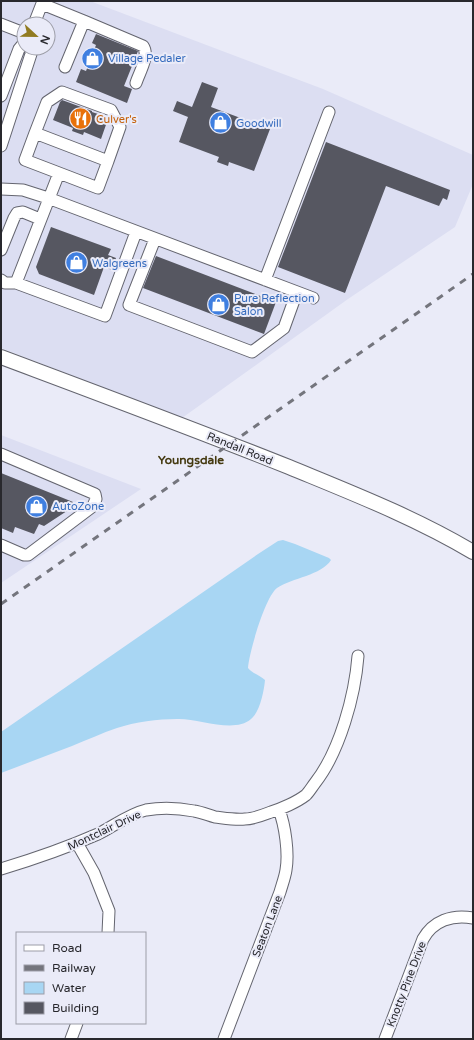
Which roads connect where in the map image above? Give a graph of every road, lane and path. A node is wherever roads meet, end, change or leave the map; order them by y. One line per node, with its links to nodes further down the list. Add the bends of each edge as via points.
1 (42, 2): 2 (street); 3 (street)
2 (37, 16)
3 (84, 21): 8 (street); 9 (street, via 143,46 146,55)
4 (1, 24): 5 (street)
5 (16, 30)
6 (16, 56): 10 (street)
7 (30, 56): 13 (street)
8 (65, 67)
9 (136, 83)
10 (1, 96)
11 (329, 112): 23 (street)
12 (35, 133): 14 (street); 14 (street, via 47,102 62,92 112,110 120,127); 15 (street, via 25,160)
13 (1, 146)
14 (108, 161): 15 (street, via 98,188)
15 (59, 173): 17 (street)
16 (1, 188): 17 (street, via 23,190)
17 (48, 198): 18 (street); 19 (street)
18 (40, 220): 21 (street, via 22,212 17,213); 24 (street)
19 (136, 232): 20 (street); 24 (street, via 105,316)
20 (155, 239): 23 (street); 25 (street, via 129,305 252,352 284,328)
21 (1, 250)
22 (1, 280): 24 (street)
23 (265, 280): 25 (street)
24 (16, 283)
25 (297, 292): 26 (street)
26 (313, 298)
27 (1, 357): 30 (main road, Randall Road, via 360,496 427,526)
28 (1, 454): 29 (street, via 95,494 96,499 93,506 28,555)
29 (1, 545)
30 (473, 552)
31 (358, 656): 32 (street, Montclair Drive, via 348,710 332,756 321,776 306,794)
32 (279, 810): 33 (street, Montclair Drive, via 245,820 215,817 177,808 145,810); 39 (street, Seaton Lane, via 285,836 286,870)
33 (77, 844): 34 (street, Montclair Drive); 36 (street, via 94,872 109,911)
34 (1, 868)
35 (473, 918): 40 (street, Knotty Pine Drive, via 464,916 445,920 428,930 422,939)
36 (108, 932)
37 (77, 1024): 38 (street)
38 (71, 1039)
39 (224, 1039)
40 (385, 1039)

